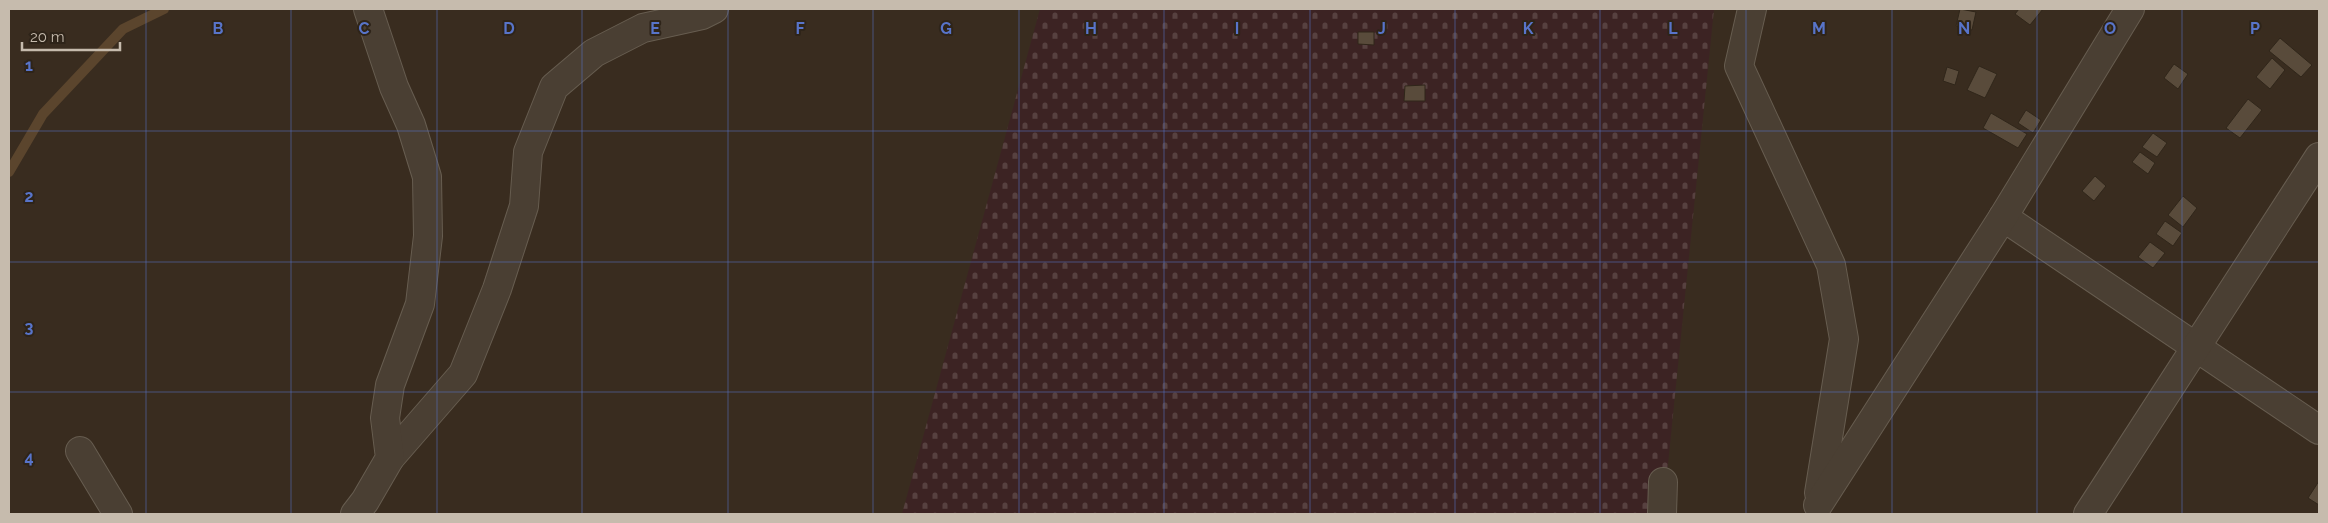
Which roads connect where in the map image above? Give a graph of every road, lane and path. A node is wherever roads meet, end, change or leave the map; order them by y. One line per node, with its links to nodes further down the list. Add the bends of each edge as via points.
1 (368, 9): 10 (street, via 427,177 428,236 420,304 390,385 385,418)
2 (714, 9): 10 (street, via 702,15 643,28 594,53 554,87 528,152 524,206 497,289 463,374)
3 (1752, 9): 12 (street, via 1739,66 1831,265 1844,339)
4 (2130, 9): 6 (street)
5 (2319, 157): 7 (street)
6 (2003, 217): 7 (street); 12 (street)
7 (2198, 347): 8 (street); 16 (street)
8 (2319, 430)
9 (80, 451): 13 (street)
10 (390, 458): 14 (street)
11 (1663, 482): 15 (street)
12 (1826, 510)
13 (118, 514)
14 (355, 514)
15 (1662, 514)
16 (2088, 514)

